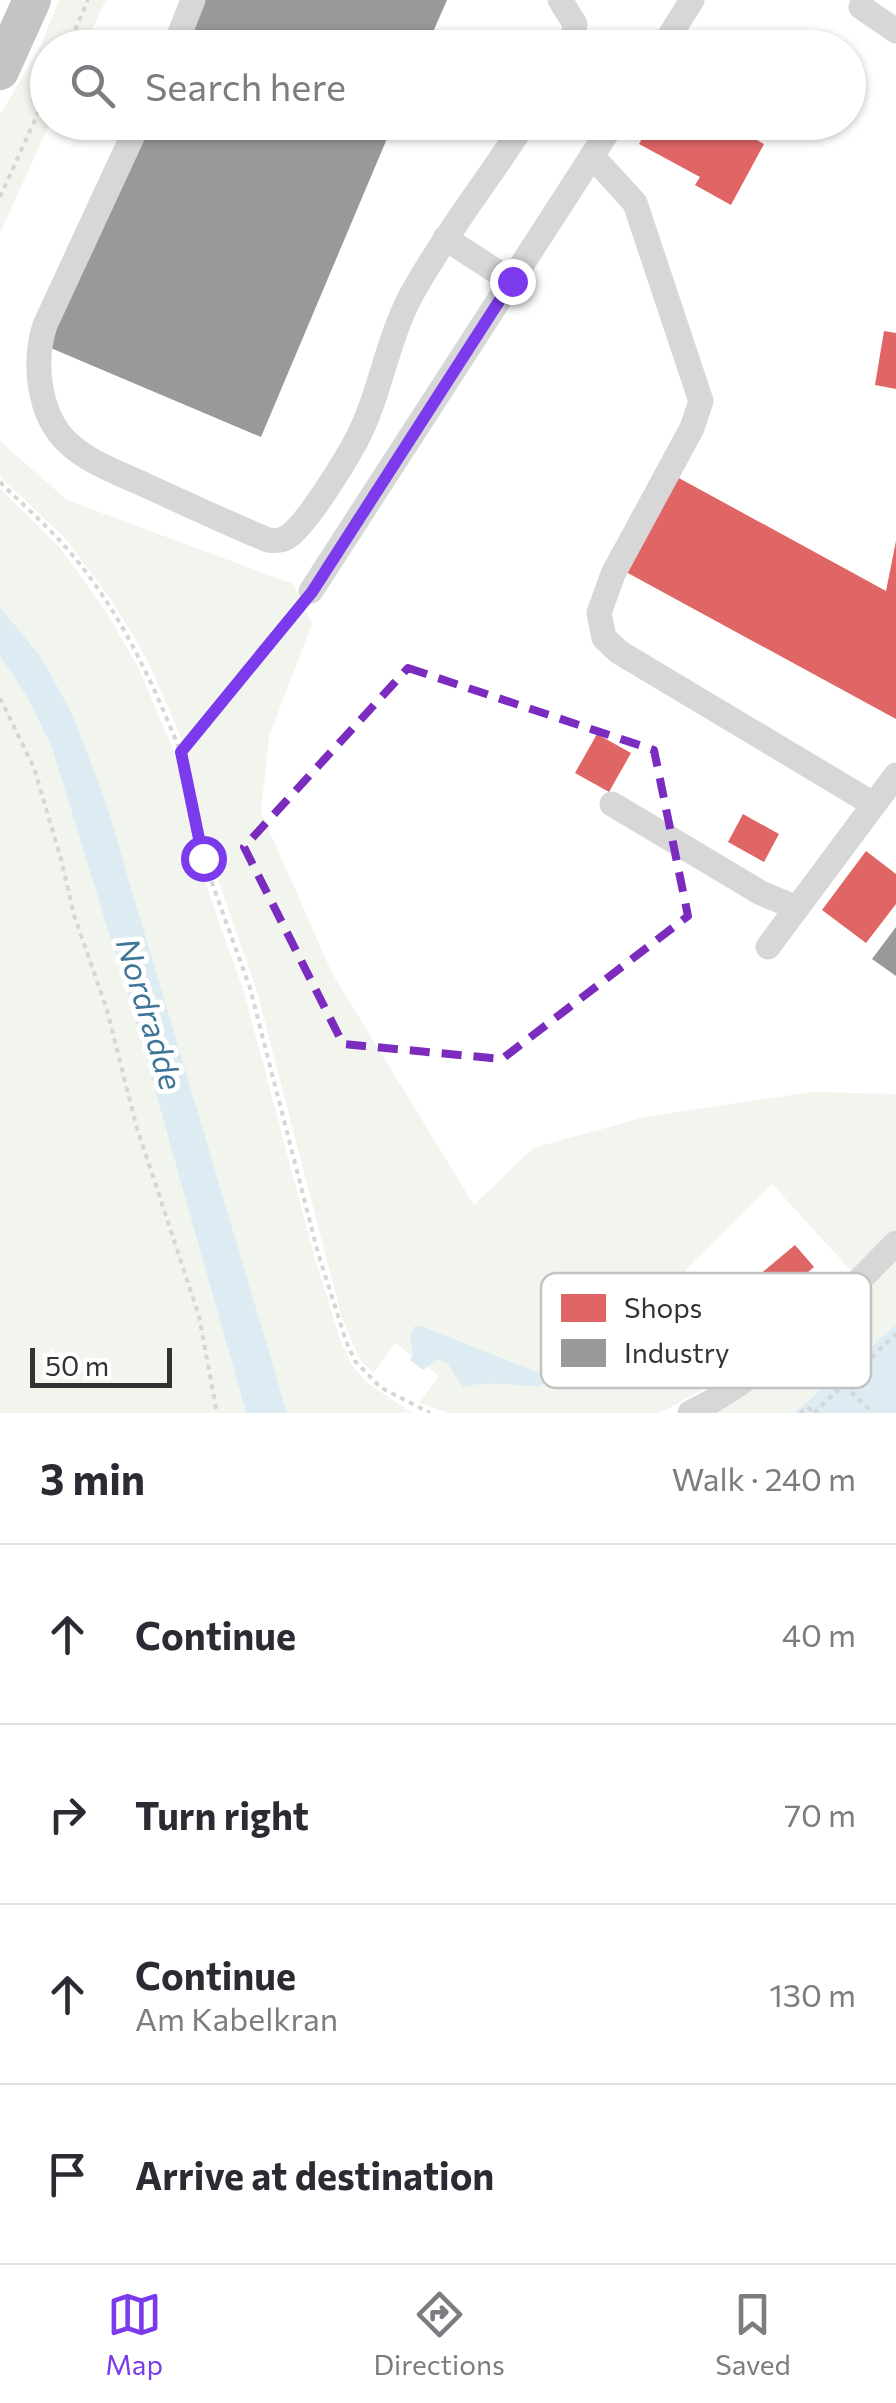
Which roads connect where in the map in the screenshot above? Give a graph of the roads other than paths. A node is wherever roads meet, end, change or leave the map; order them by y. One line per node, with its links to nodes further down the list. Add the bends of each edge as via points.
1 (9, 0): 7 (highway)
2 (32, 0): 12 (highway)
3 (193, 0): 8 (street)
4 (560, 0): 9 (street)
5 (692, 0): 10 (street)
6 (861, 7): 11 (street)
7 (0, 21)
8 (181, 30)
9 (573, 30)
10 (673, 30)
11 (896, 31)
12 (0, 72)
13 (131, 140): 17 (street, via 44,326 36,369 46,405 62,438 88,460 268,540 292,534 356,440 393,336)
14 (513, 140): 17 (street)
15 (602, 140): 16 (street)
16 (592, 156): 18 (street); 22 (street, via 635,203 701,401 613,574 600,613 604,638)
17 (445, 238): 18 (street)
18 (512, 281): 19 (street)
19 (312, 592)
20 (896, 776): 22 (street)
21 (612, 804): 23 (street, via 760,893)
22 (873, 804): 23 (street)
23 (797, 908): 24 (street)
24 (768, 947)
25 (896, 1243): 26 (street)
26 (865, 1273)
27 (735, 1388): 28 (street)
28 (690, 1413)

